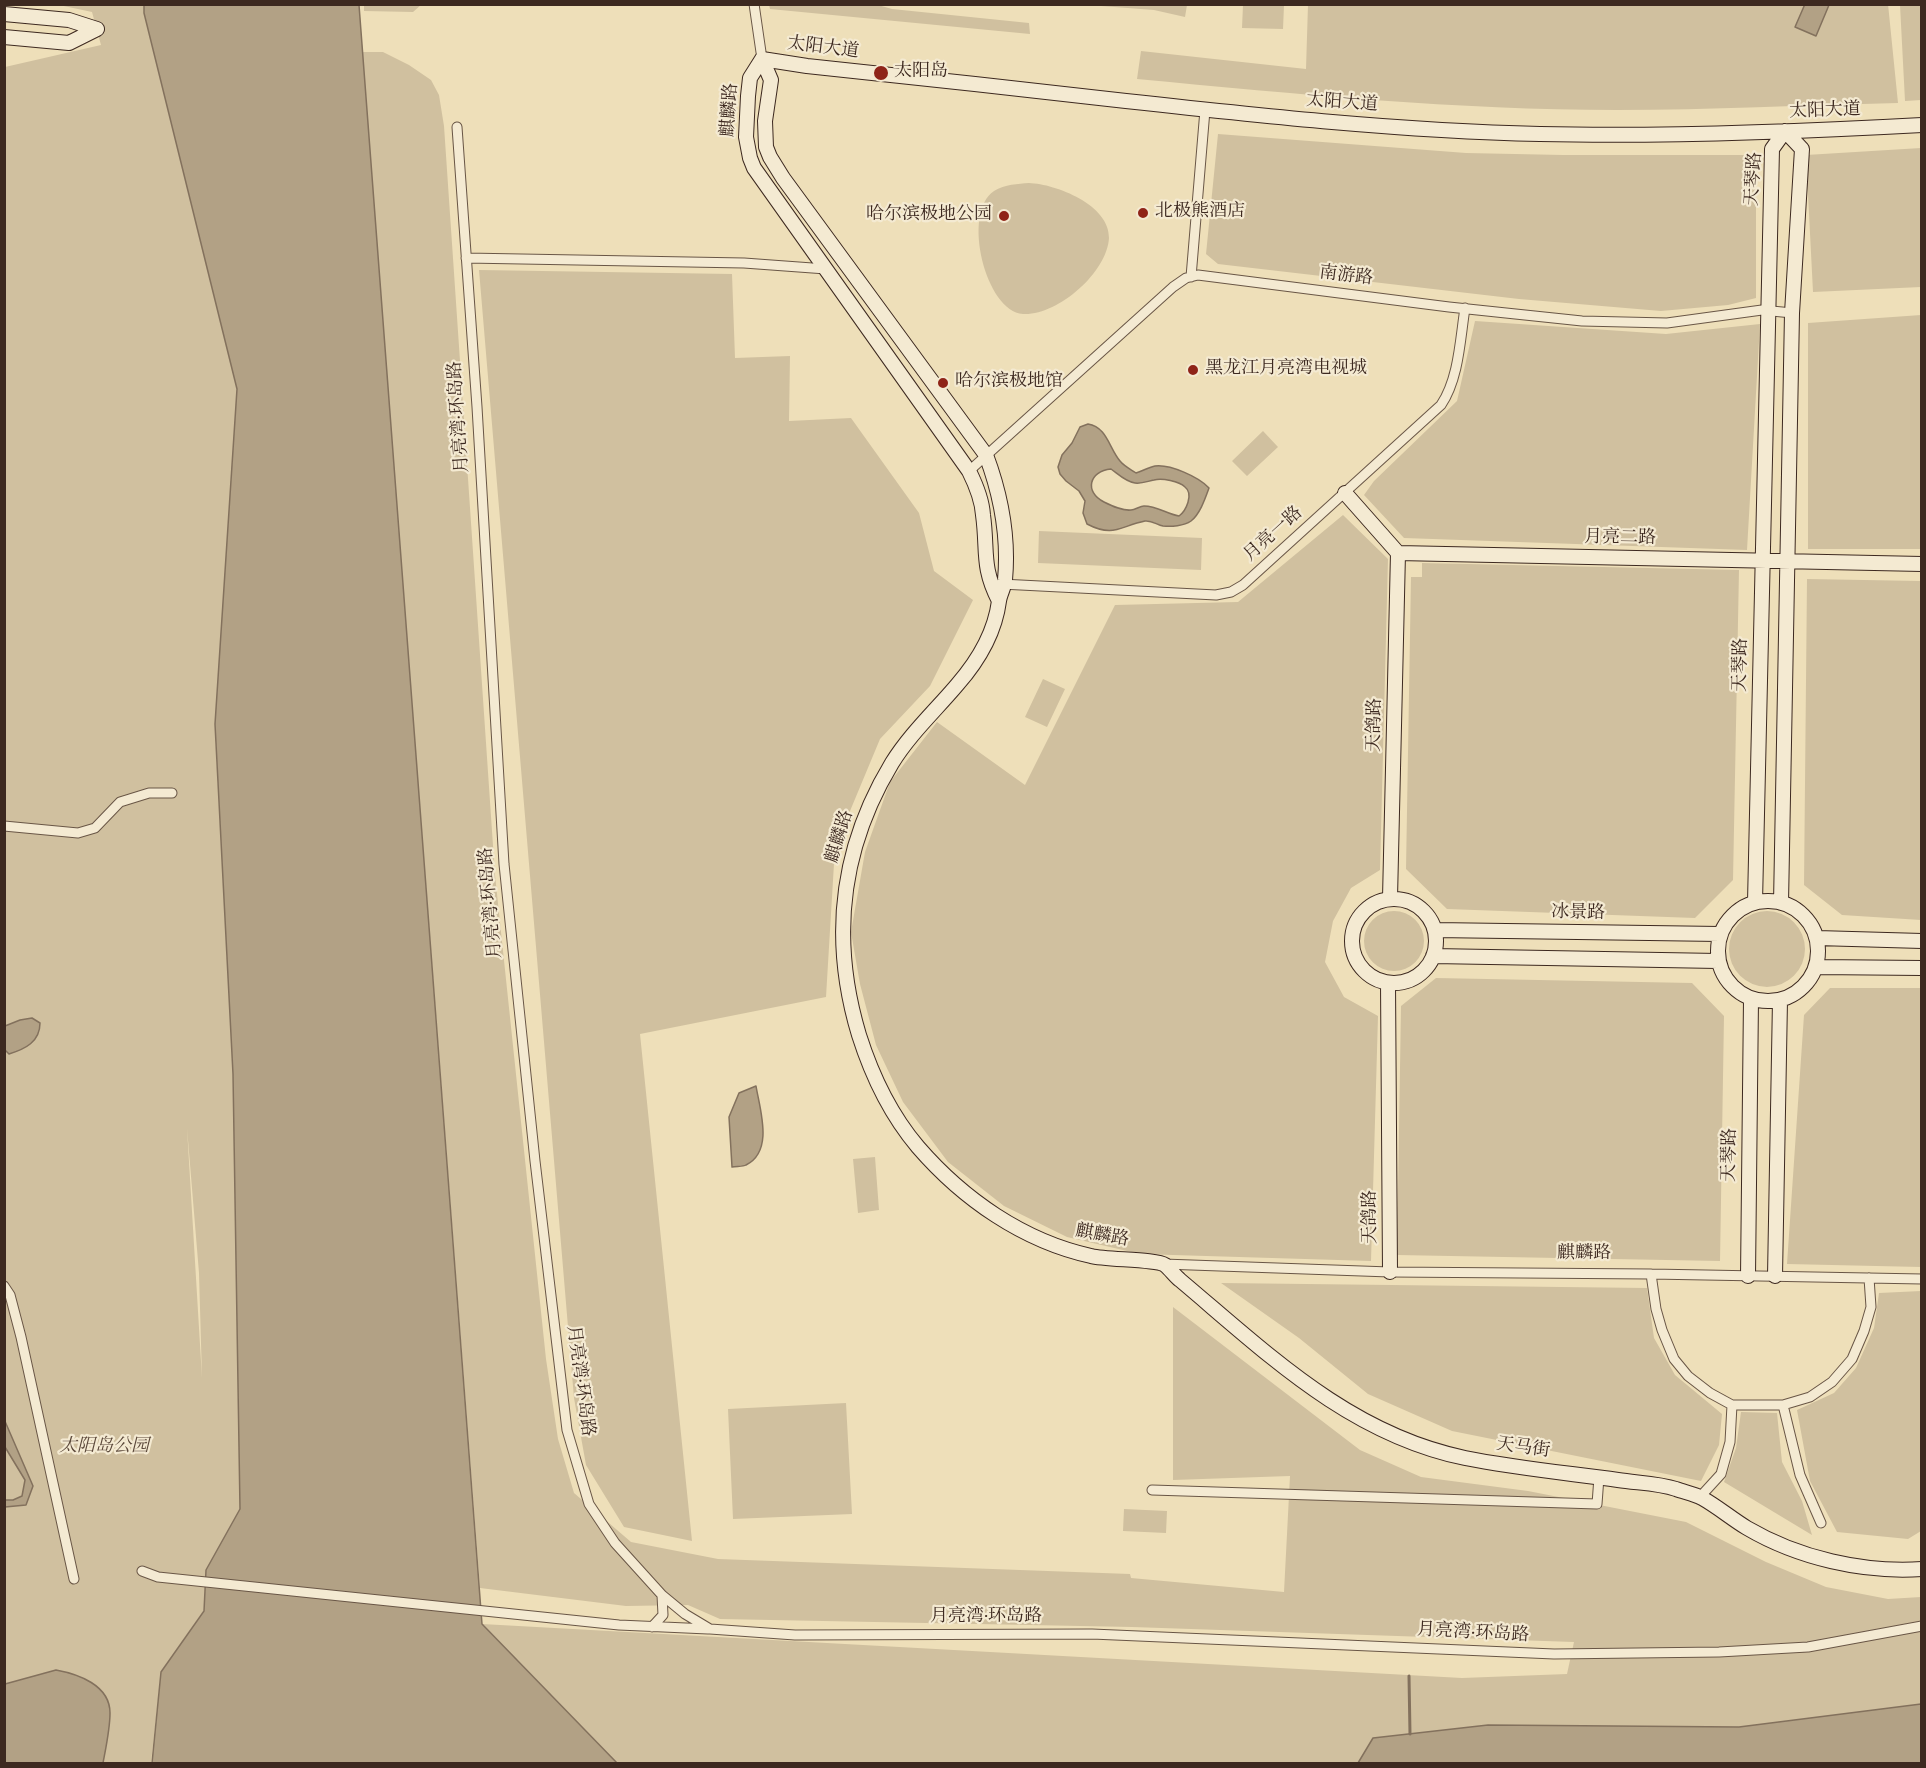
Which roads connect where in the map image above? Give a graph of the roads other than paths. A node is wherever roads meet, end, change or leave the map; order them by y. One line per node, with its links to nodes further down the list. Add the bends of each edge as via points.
1 (754, 4): 4 (street)
2 (4, 14): 3 (street, via 69,20 97,29 69,43)
3 (4, 37)
4 (762, 59): 5 (street, 太阳大道); 10 (street, 麒麟路, via 750,78 746,137 750,158); 15 (street, 麒麟路, via 771,80 766,147 775,167)
5 (1205, 110): 8 (street, 太阳大道, via 1539,134); 11 (street)
6 (1922, 125): 8 (street, 太阳大道)
7 (457, 127): 9 (street, 月亮湾·环岛路)
8 (1785, 131): 13 (street, 天琴路, via 1772,149); 14 (street, via 1802,149)
9 (466, 258): 10 (street); 58 (street, 月亮湾·环岛路, via 504,864 567,1430 589,1503 615,1543)
10 (826, 269): 16 (street, 麒麟路)
11 (1191, 277): 12 (street, 南游路); 15 (street, via 1173,287)
12 (1465, 308): 13 (street, 南游路, via 1582,321 1668,323); 17 (street, 月亮一路, via 1449,394)
13 (1769, 311): 14 (street, 南游路); 19 (street, 天琴路)
14 (1792, 313): 20 (street)
15 (986, 455): 16 (street); 23 (street, 麒麟路, via 996,481 1004,525)
16 (969, 471): 22 (street, 麒麟路, via 984,516)
17 (1345, 493): 18 (street); 23 (street, 月亮一路, via 1232,592 1216,595)
18 (1398, 553): 19 (street, 月亮二路); 27 (street, 天鸽路)
19 (1763, 560): 20 (street, 月亮二路); 28 (street, 天琴路)
20 (1788, 561): 21 (street, 月亮二路); 29 (street)
21 (1922, 564)
22 (990, 583): 23 (street, 月亮一路); 24 (street, 麒麟路)
23 (1005, 585): 24 (street, 麒麟路)
24 (999, 601): 41 (street, 麒麟路, via 992,629 974,664 893,761 858,835 845,894 842,932 853,1012 868,1063 891,1109 933,1164 975,1202 1052,1244 1093,1257)
25 (172, 793): 26 (street, via 149,793 120,802 95,828 78,833)
26 (4, 826)
27 (1390, 898): 30 (street, via 1423,909); 38 (street, via 1365,909 1352,933 1356,960 1375,979)
28 (1755, 902): 29 (street); 31 (street, via 1740,909)
29 (1781, 903): 32 (street, via 1797,910)
30 (1435, 930): 31 (street, 冰景路); 34 (street)
31 (1720, 934): 35 (street)
32 (1817, 938): 33 (street); 36 (street)
33 (1922, 941)
34 (1433, 956): 35 (street); 38 (street, via 1415,977)
35 (1718, 961): 39 (street, via 1730,984)
36 (1816, 967): 37 (street); 40 (street, via 1796,993)
37 (1922, 968)
38 (1388, 983): 42 (street, 天鸽路)
39 (1751, 999): 40 (street); 44 (street, 天琴路)
40 (1780, 1000): 45 (street)
41 (1163, 1264): 42 (street, 麒麟路); 51 (street, 天马街, via 1315,1391 1377,1429 1414,1445 1464,1458)
42 (1390, 1272): 43 (street, 麒麟路)
43 (1651, 1274): 44 (street, 麒麟路); 49 (street, via 1656,1309 1674,1359 1688,1376)
44 (1748, 1276): 45 (street, 麒麟路)
45 (1775, 1276): 46 (street, 麒麟路)
46 (1869, 1278): 47 (street, 麒麟路); 50 (street, via 1871,1307 1852,1359 1825,1387 1810,1397)
47 (1922, 1279)
48 (4, 1286): 57 (street, via 21,1337)
49 (1732, 1405): 50 (street); 53 (street, via 1730,1442 1721,1474)
50 (1783, 1405): 54 (street, via 1800,1475)
51 (1599, 1477): 52 (street, via 1597,1504); 53 (street, 天马街, via 1672,1488)
52 (1152, 1490)
53 (1700, 1497): 55 (street, 天马街, via 1748,1529 1828,1561 1872,1568)
54 (1821, 1523)
55 (1922, 1569)
56 (142, 1571): 60 (street, via 158,1578)
57 (74, 1579)
58 (662, 1595): 60 (street, via 663,1615); 61 (street, 月亮湾·环岛路)
59 (1922, 1626): 61 (street, 月亮湾·环岛路, via 1808,1647 1554,1654 1092,1634 795,1635)
60 (652, 1627): 61 (street)
61 (710, 1629)

